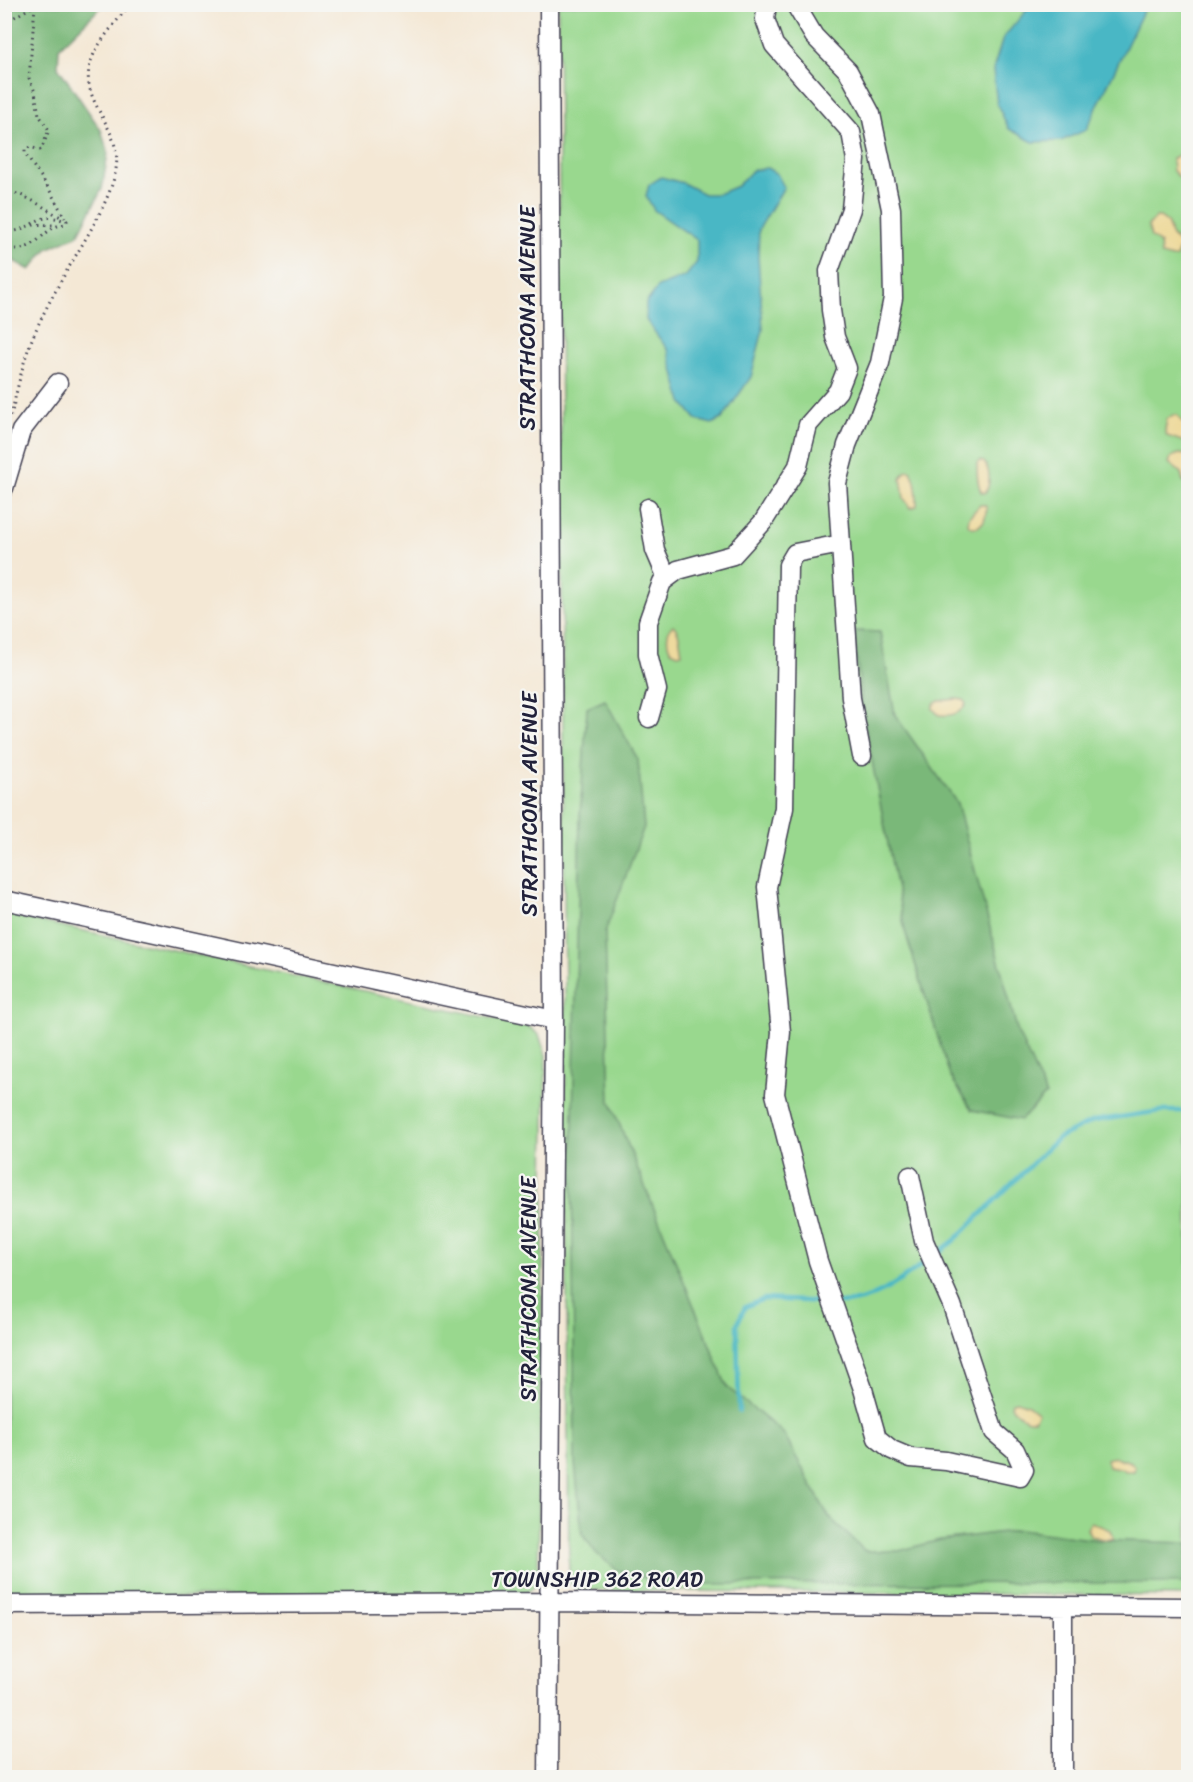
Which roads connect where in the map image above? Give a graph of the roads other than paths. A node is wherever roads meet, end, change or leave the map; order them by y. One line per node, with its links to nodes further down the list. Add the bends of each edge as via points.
1 (549, 4): 12 (street, STRATHCONA AVENUE)
2 (767, 4): 8 (street, via 765,19 774,45 851,132 856,160 851,209 829,271 835,338 846,368 837,390 808,425 798,466 762,522 733,555 678,570)
3 (795, 4): 7 (street, via 814,36 848,71 871,114 891,209 893,297 880,363 846,445 837,483)
4 (58, 383): 5 (street, via 21,431)
5 (4, 488)
6 (648, 508): 8 (street, via 655,550)
7 (841, 544): 10 (street, via 851,698); 13 (street, via 795,553 788,565 784,808 767,887 781,1032 775,1094 818,1261 877,1438 911,1458 946,1461 1020,1477 1024,1470 1015,1450 994,1432 952,1305 924,1242)
8 (667, 578): 9 (street, via 662,582 648,622 648,654 657,690)
9 (649, 717)
10 (862, 756)
11 (4, 900): 12 (street)
12 (554, 1020): 14 (street, STRATHCONA AVENUE)
13 (910, 1176)
14 (548, 1602): 15 (street, TOWNSHIP 362 ROAD); 16 (street, TOWNSHIP 362 ROAD); 18 (street, STRATHCONA AVENUE)
15 (4, 1605)
16 (1063, 1607): 17 (street, TOWNSHIP 362 ROAD); 19 (street)
17 (1188, 1608)
18 (548, 1778)
19 (1063, 1778)

